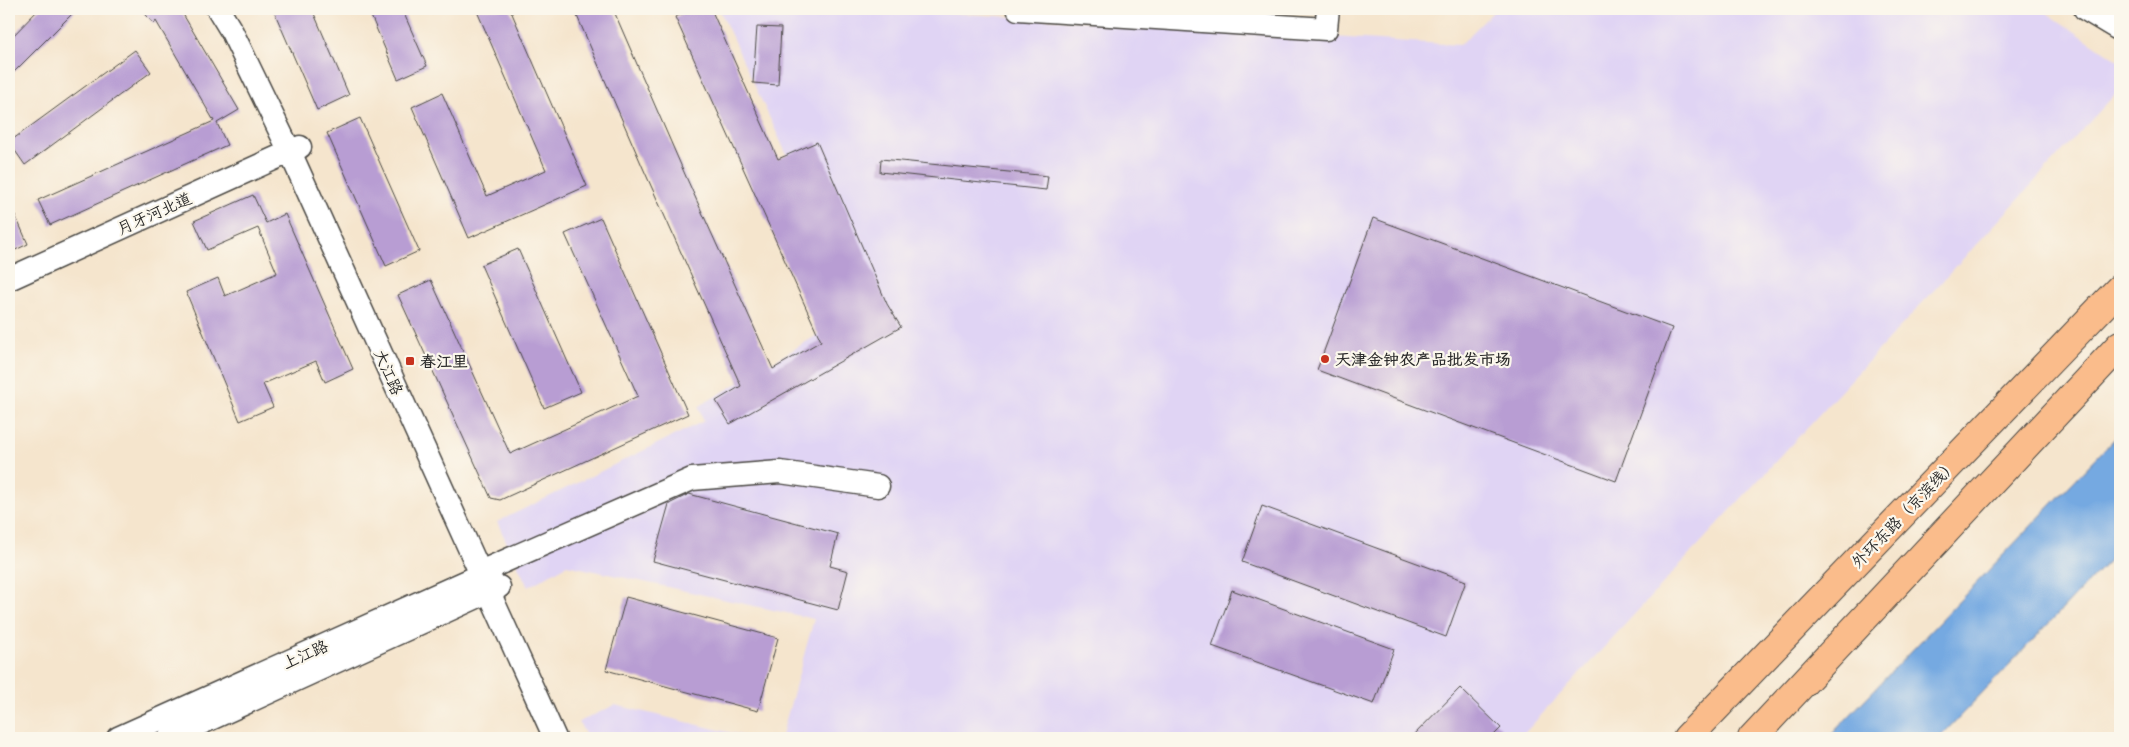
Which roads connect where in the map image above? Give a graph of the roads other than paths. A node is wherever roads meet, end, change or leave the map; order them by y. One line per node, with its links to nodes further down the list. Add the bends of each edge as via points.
1 (218, 9): 7 (street, 大江路)
2 (230, 9): 7 (street, 大江路, via 253,47)
3 (1018, 9): 4 (street, via 1326,28)
4 (1328, 9)
5 (2085, 9): 6 (street)
6 (2120, 30)
7 (295, 149): 8 (street, 月牙河北道); 12 (street, 大江路)
8 (9, 279)
9 (2120, 288): 19 (highway, 外环东路（京滨线）)
10 (2120, 345): 20 (highway)
11 (878, 486): 13 (street, via 780,472 692,479)
12 (466, 529): 13 (street); 14 (street, via 459,562)
13 (484, 575): 14 (street, via 456,599); 17 (street); 18 (street)
14 (437, 605): 15 (street, 上江路); 16 (street, 上江路)
15 (118, 738)
16 (169, 738)
17 (555, 738)
18 (565, 738)
19 (1688, 738)
20 (1752, 738)

